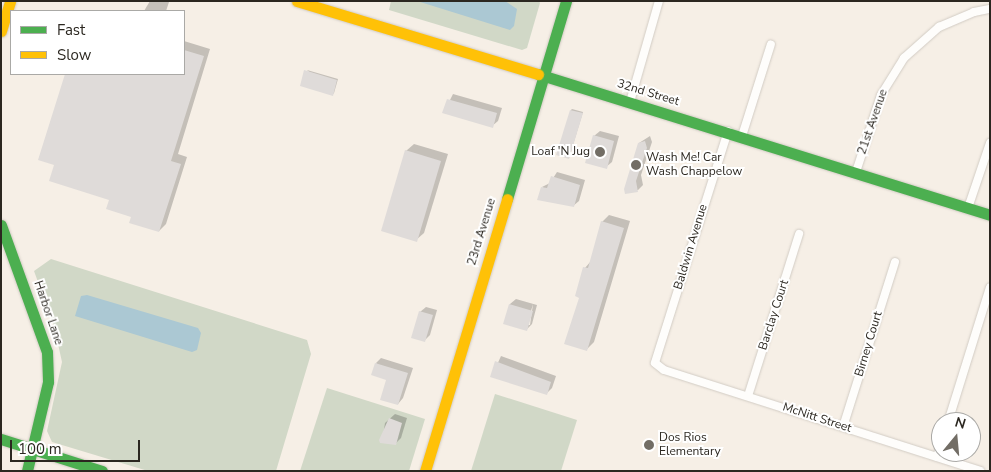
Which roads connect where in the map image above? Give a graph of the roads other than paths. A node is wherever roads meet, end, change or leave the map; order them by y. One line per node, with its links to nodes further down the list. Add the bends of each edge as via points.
1 (10, 1): 6 (street)
2 (297, 1): 8 (street, 32nd Street)
3 (566, 1): 8 (street, 23rd Avenue)
4 (659, 1): 9 (street)
5 (990, 9): 13 (street, 21st Avenue, via 939,27 904,58 881,95)
6 (1, 30)
7 (771, 44): 11 (street)
8 (543, 76): 9 (street, 32nd Street); 30 (street, 23rd Avenue)
9 (630, 102): 10 (street, 32nd Street)
10 (728, 131): 11 (street, 32nd Street); 20 (street, Baldwin Avenue)
11 (742, 136): 13 (street, 32nd Street)
12 (990, 143): 14 (street)
13 (856, 172): 14 (street, 32nd Street)
14 (968, 208): 15 (street, 32nd Street)
15 (990, 215)
16 (1, 225): 25 (street, Harbor Lane, via 47,352 48,382)
17 (799, 234): 21 (street, Barclay Court)
18 (894, 262): 23 (street, Birney Court)
19 (990, 287): 22 (street)
20 (655, 364): 21 (street, McNitt Street, via 664,370)
21 (748, 396): 23 (street, McNitt Street)
22 (951, 412)
23 (843, 427): 26 (street, McNitt Street)
24 (1, 439): 25 (street)
25 (33, 449): 28 (street, Harbor Lane); 29 (street)
26 (931, 455)
27 (952, 462): 31 (street, McNitt Street)
28 (27, 471)
29 (102, 471)
30 (425, 471)
31 (980, 471)

